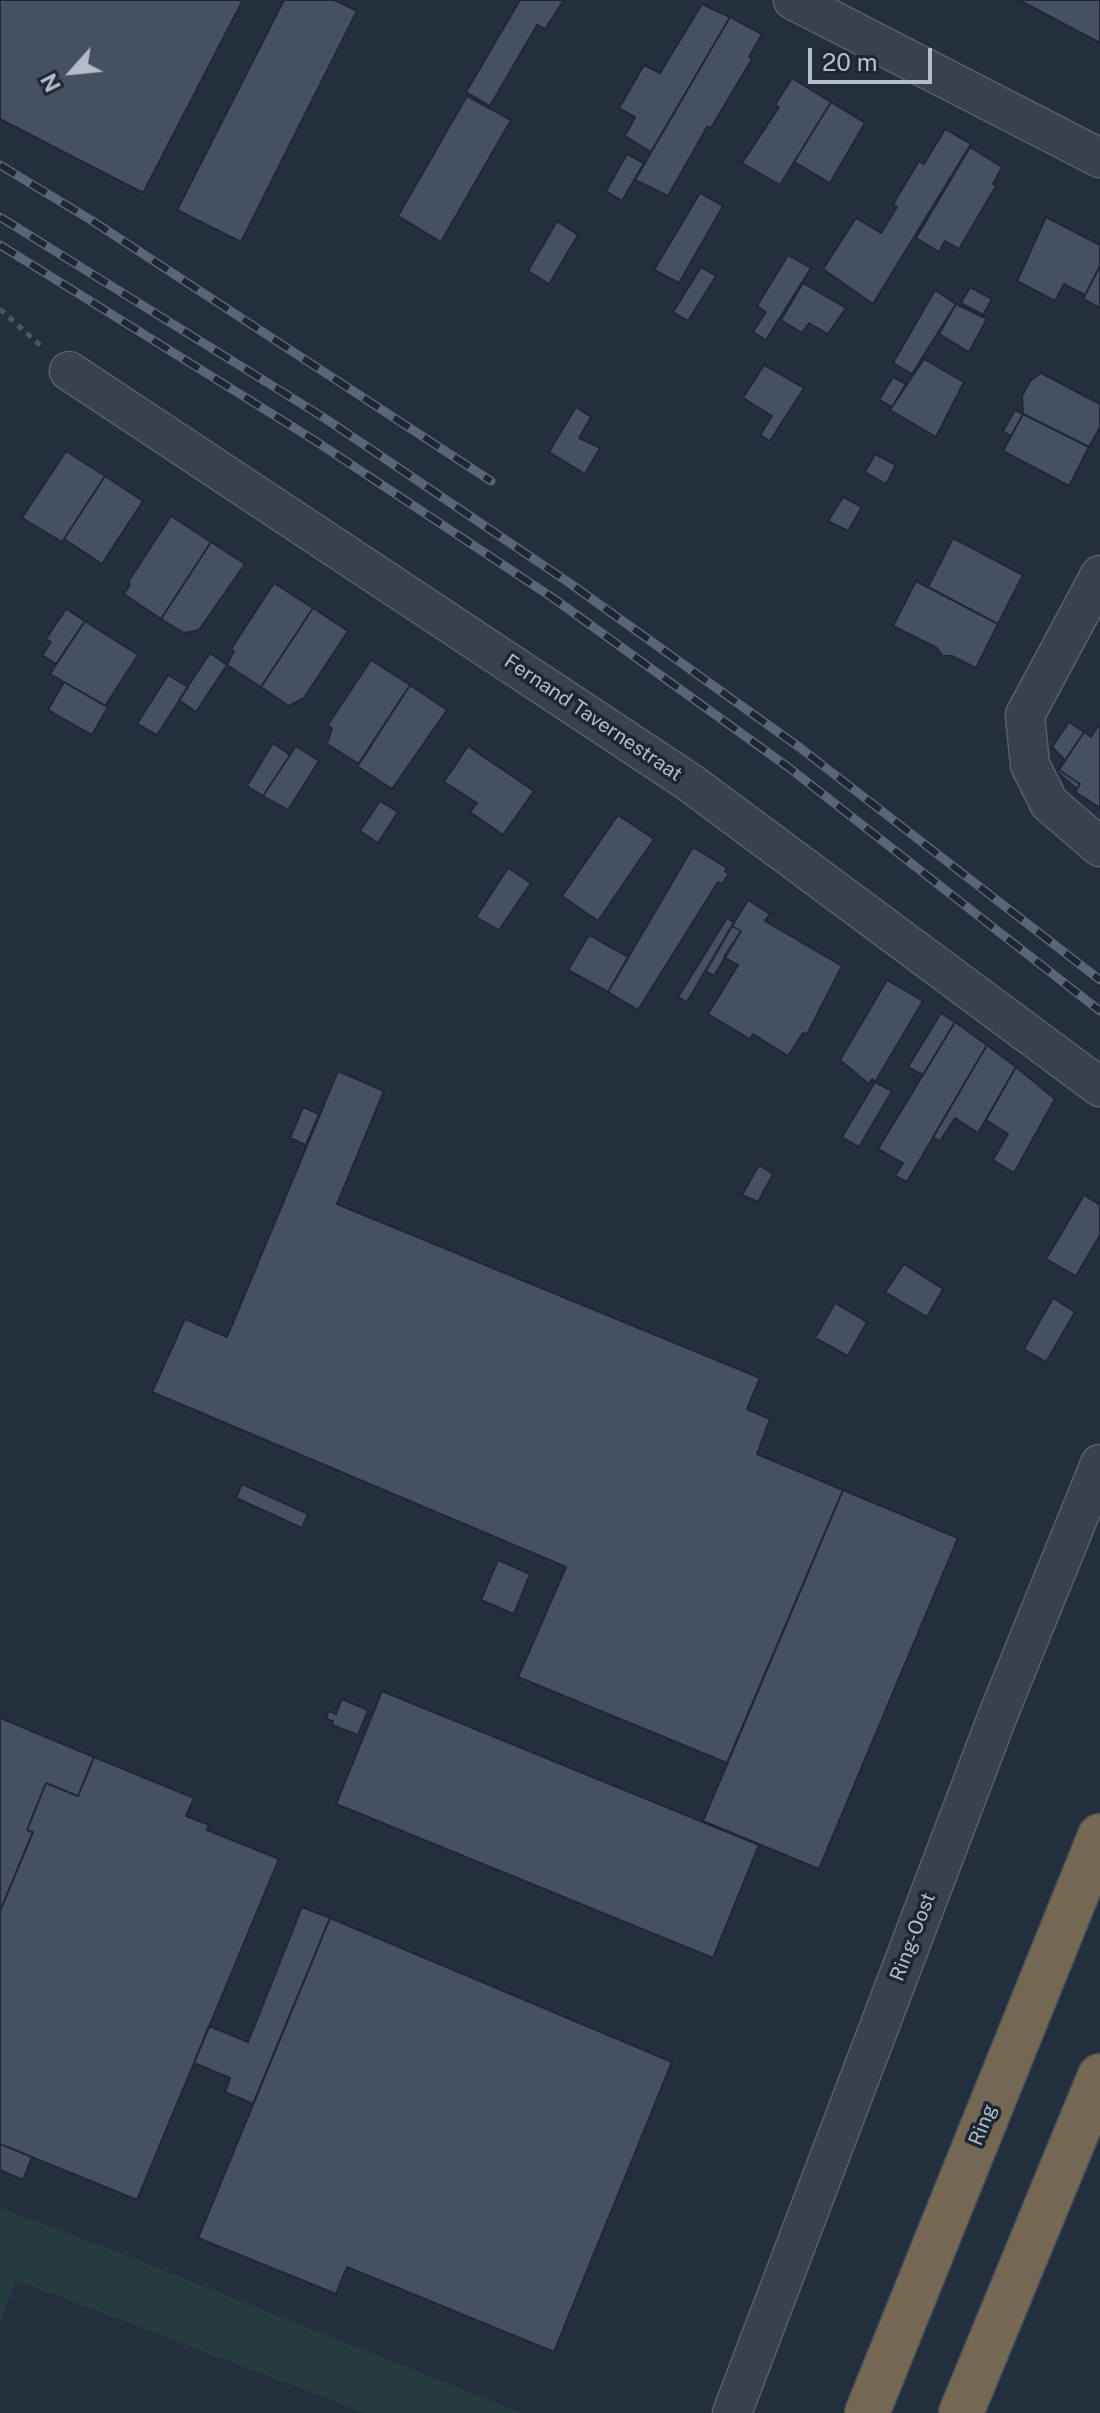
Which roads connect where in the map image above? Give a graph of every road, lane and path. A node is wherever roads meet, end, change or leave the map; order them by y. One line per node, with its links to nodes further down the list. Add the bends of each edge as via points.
1 (793, 0): 2 (street)
2 (1100, 158)
3 (0, 309): 4 (path)
4 (69, 371): 7 (street, Fernand Tavernestraat, via 689,782)
5 (1100, 575): 6 (street, via 1025,715 1030,765 1049,803)
6 (1100, 847)
7 (1100, 1087)
8 (1100, 1464): 11 (street, Ring-Oost, via 992,1730)
9 (1100, 1836): 12 (highway, Ring)
10 (1100, 2076): 13 (highway)
11 (732, 2413)
12 (867, 2413)
13 (961, 2413)

